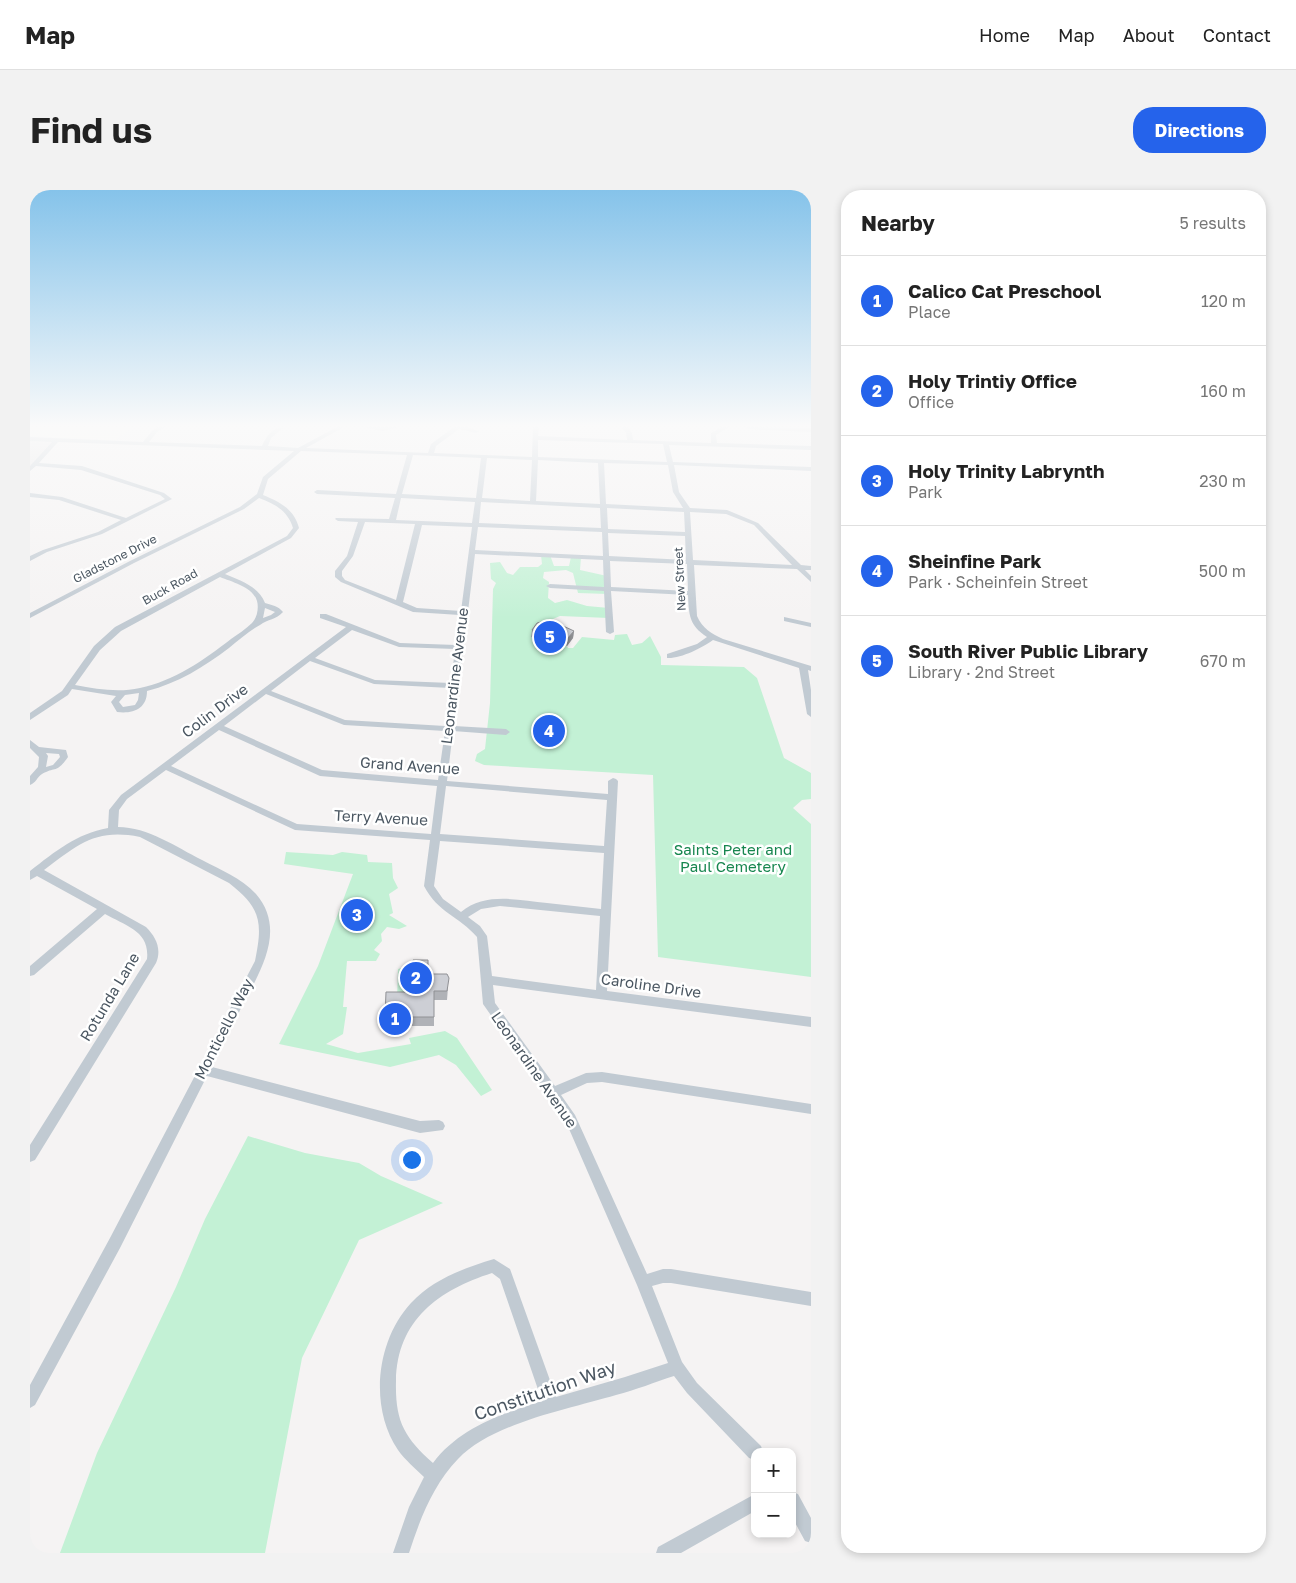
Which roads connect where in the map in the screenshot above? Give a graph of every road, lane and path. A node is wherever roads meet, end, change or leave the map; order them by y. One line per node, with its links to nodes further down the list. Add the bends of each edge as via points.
1 (152, 491): 17 (street, via 169,499)
2 (261, 491): 10 (street)
3 (400, 491): 11 (street)
4 (479, 491): 12 (street, Leonardine Avenue)
5 (534, 491): 13 (street)
6 (602, 491): 14 (street)
7 (676, 491): 15 (street, New Street)
8 (317, 492): 11 (street)
9 (30, 495): 17 (street, via 60,498)
10 (259, 496): 30 (street, Buck Road, via 285,508 294,521 296,528 293,534); 38 (street, Gladstone Drive, via 226,517)
11 (398, 496): 12 (street); 19 (street)
12 (478, 499): 13 (street); 21 (street, Leonardine Avenue)
13 (533, 502): 14 (street)
14 (602, 505): 15 (street); 22 (street)
15 (687, 510): 23 (street, New Street); 28 (street, via 721,511 746,519 764,531)
16 (338, 519): 18 (street)
17 (127, 520): 26 (street, via 100,534)
18 (362, 520): 19 (street); 35 (street, via 353,550 338,572 339,577)
19 (392, 522): 20 (street)
20 (419, 523): 21 (street); 35 (street)
21 (474, 525): 22 (street); 24 (street, Leonardine Avenue)
22 (604, 531): 23 (street); 25 (street)
23 (689, 534): 27 (street, New Street)
24 (471, 552): 25 (street); 37 (street, Leonardine Avenue)
25 (606, 558): 27 (street); 33 (street)
26 (30, 559)
27 (690, 562): 28 (street); 34 (street, New Street)
28 (799, 567): 29 (street); 31 (street)
29 (811, 568)
30 (218, 574): 36 (street, via 252,588); 50 (street, Buck Road, via 118,629 97,648)
31 (811, 580)
32 (550, 586): 33 (street)
33 (608, 589): 34 (street); 44 (street)
34 (692, 593): 45 (street, New Street, via 694,620)
35 (399, 604): 37 (street, via 426,612)
36 (263, 605): 41 (street); 41 (street, via 279,612)
37 (463, 613): 46 (street, Leonardine Avenue)
38 (30, 616)
39 (323, 616): 43 (street)
40 (787, 619): 42 (street)
41 (258, 622): 52 (street, via 174,680)
42 (811, 625)
43 (351, 627): 46 (street, via 399,645); 48 (street, Colin Drive)
44 (610, 632)
45 (713, 637): 47 (street, via 700,646); 49 (street, New Street)
46 (459, 647): 51 (street, Leonardine Avenue)
47 (670, 656)
48 (309, 658): 51 (street, via 374,682); 53 (street, Colin Drive)
49 (807, 668): 55 (street)
50 (70, 686): 54 (street); 56 (street, Buck Road, via 60,697)
51 (454, 686): 58 (street, Leonardine Avenue)
52 (143, 690): 54 (street); 54 (street, via 144,699 139,706 127,710 120,710 115,702)
53 (265, 691): 57 (street, Colin Drive); 58 (street, via 344,722)
54 (122, 693)
55 (811, 714)
56 (30, 717)
57 (217, 726): 61 (street, Colin Drive); 65 (street, Grand Avenue, via 320,773)
58 (449, 728): 59 (street); 65 (street, Leonardine Avenue)
59 (506, 732)
60 (34, 746): 62 (street, via 44,756); 62 (street, via 58,750 64,757 56,767)
61 (164, 766): 67 (street, Colin Drive, via 118,802); 68 (street, Terry Avenue, via 294,827)
62 (39, 772): 64 (street)
63 (613, 781): 66 (street)
64 (30, 782)
65 (442, 782): 66 (street, Grand Avenue); 68 (street, Leonardine Avenue)
66 (612, 797): 69 (street)
67 (113, 828): 70 (street, via 80,839); 78 (street, Monticello Way, via 142,834 233,880 262,911 266,938 260,961)
68 (434, 836): 69 (street, Terry Avenue); 73 (street, Leonardine Avenue, via 429,886 438,903)
69 (609, 850): 72 (street)
70 (34, 874): 71 (street, Rotunda Lane)
71 (104, 909): 74 (street); 82 (street, Rotunda Lane, via 151,938 154,947 152,960)
72 (605, 913): 73 (street, via 506,902 476,906); 76 (street)
73 (462, 917): 75 (street, Leonardine Avenue, via 482,936)
74 (30, 972)
75 (488, 980): 76 (street, Caroline Drive); 79 (street, Leonardine Avenue, via 489,1004)
76 (601, 994): 77 (street, Caroline Drive)
77 (811, 1022)
78 (203, 1070): 81 (street, via 420,1127); 86 (street, Monticello Way, via 115,1243)
79 (553, 1093): 80 (street, via 586,1078 602,1077); 83 (street, Leonardine Avenue, via 582,1141)
80 (811, 1109)
81 (439, 1126)
82 (30, 1156)
83 (643, 1282): 84 (street, via 671,1276); 85 (street, Leonardine Avenue)
84 (811, 1300)
85 (677, 1367): 88 (street, Constitution Way); 89 (street, Leonardine Avenue, via 692,1388)
86 (34, 1382): 87 (street, Monticello Way)
87 (30, 1400)
88 (550, 1406): 90 (street, Constitution Way, via 476,1434 454,1451); 90 (street, via 505,1274 494,1266 445,1283 422,1300 404,1321 393,1348 387,1376 390,1415 404,1445)
89 (751, 1448)
90 (434, 1475): 94 (street, Constitution Way, via 421,1497)
91 (751, 1504): 95 (street)
92 (796, 1507): 93 (street)
93 (811, 1534)
94 (401, 1553)
95 (664, 1553)

